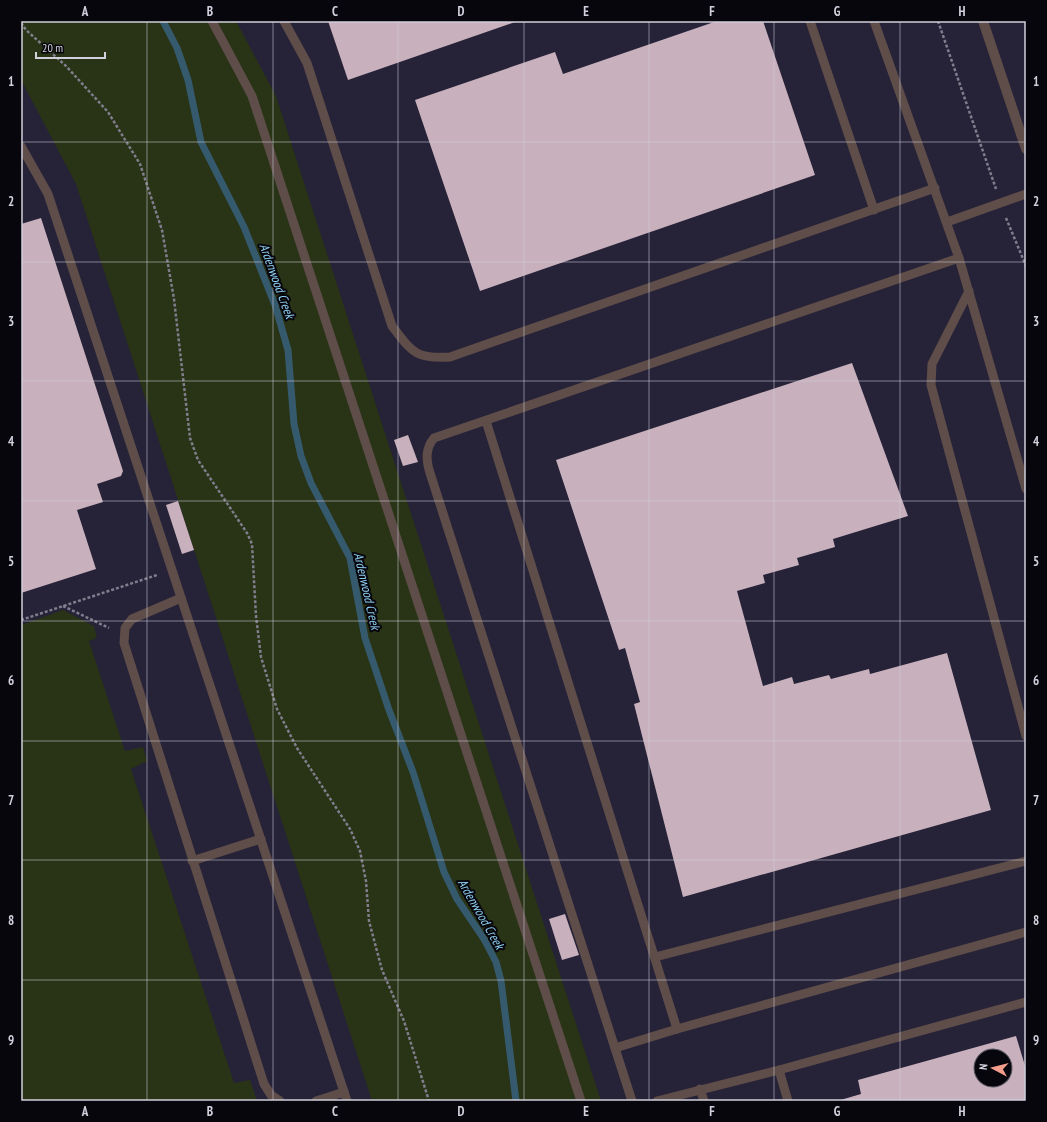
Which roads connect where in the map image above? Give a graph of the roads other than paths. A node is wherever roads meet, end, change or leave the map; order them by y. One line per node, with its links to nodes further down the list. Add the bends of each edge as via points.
1 (212, 21): 31 (lane, via 252,96)
2 (284, 21): 10 (lane, via 306,63 392,326 410,349 430,358 450,357)
3 (810, 21): 10 (lane)
4 (874, 21): 8 (lane)
5 (983, 21): 7 (street)
6 (21, 146): 16 (lane, via 48,194)
7 (1026, 149)
8 (935, 188): 10 (lane); 11 (lane)
9 (1026, 194): 11 (lane)
10 (874, 210)
11 (947, 222): 12 (lane)
12 (959, 258): 13 (lane); 14 (lane)
13 (969, 291): 15 (lane); 17 (lane, via 932,364 931,385)
14 (486, 421): 22 (lane); 25 (lane, via 434,438 428,446 427,462)
15 (1026, 489)
16 (181, 598): 18 (lane); 19 (lane, via 132,619 124,635 126,651)
17 (1026, 736)
18 (261, 839): 19 (lane); 28 (lane)
19 (192, 861): 29 (lane, via 264,1084 271,1095)
20 (1026, 861): 22 (lane)
21 (1026, 932): 24 (lane)
22 (655, 958): 24 (lane)
23 (1026, 1002): 26 (lane)
24 (677, 1029): 25 (lane)
25 (615, 1048): 32 (lane)
26 (779, 1070): 27 (lane); 35 (lane)
27 (700, 1089): 33 (lane); 34 (lane)
28 (346, 1096): 30 (lane)
29 (280, 1101)
30 (316, 1101)
31 (581, 1101)
32 (632, 1101)
33 (657, 1101)
34 (704, 1101)
35 (788, 1101)

